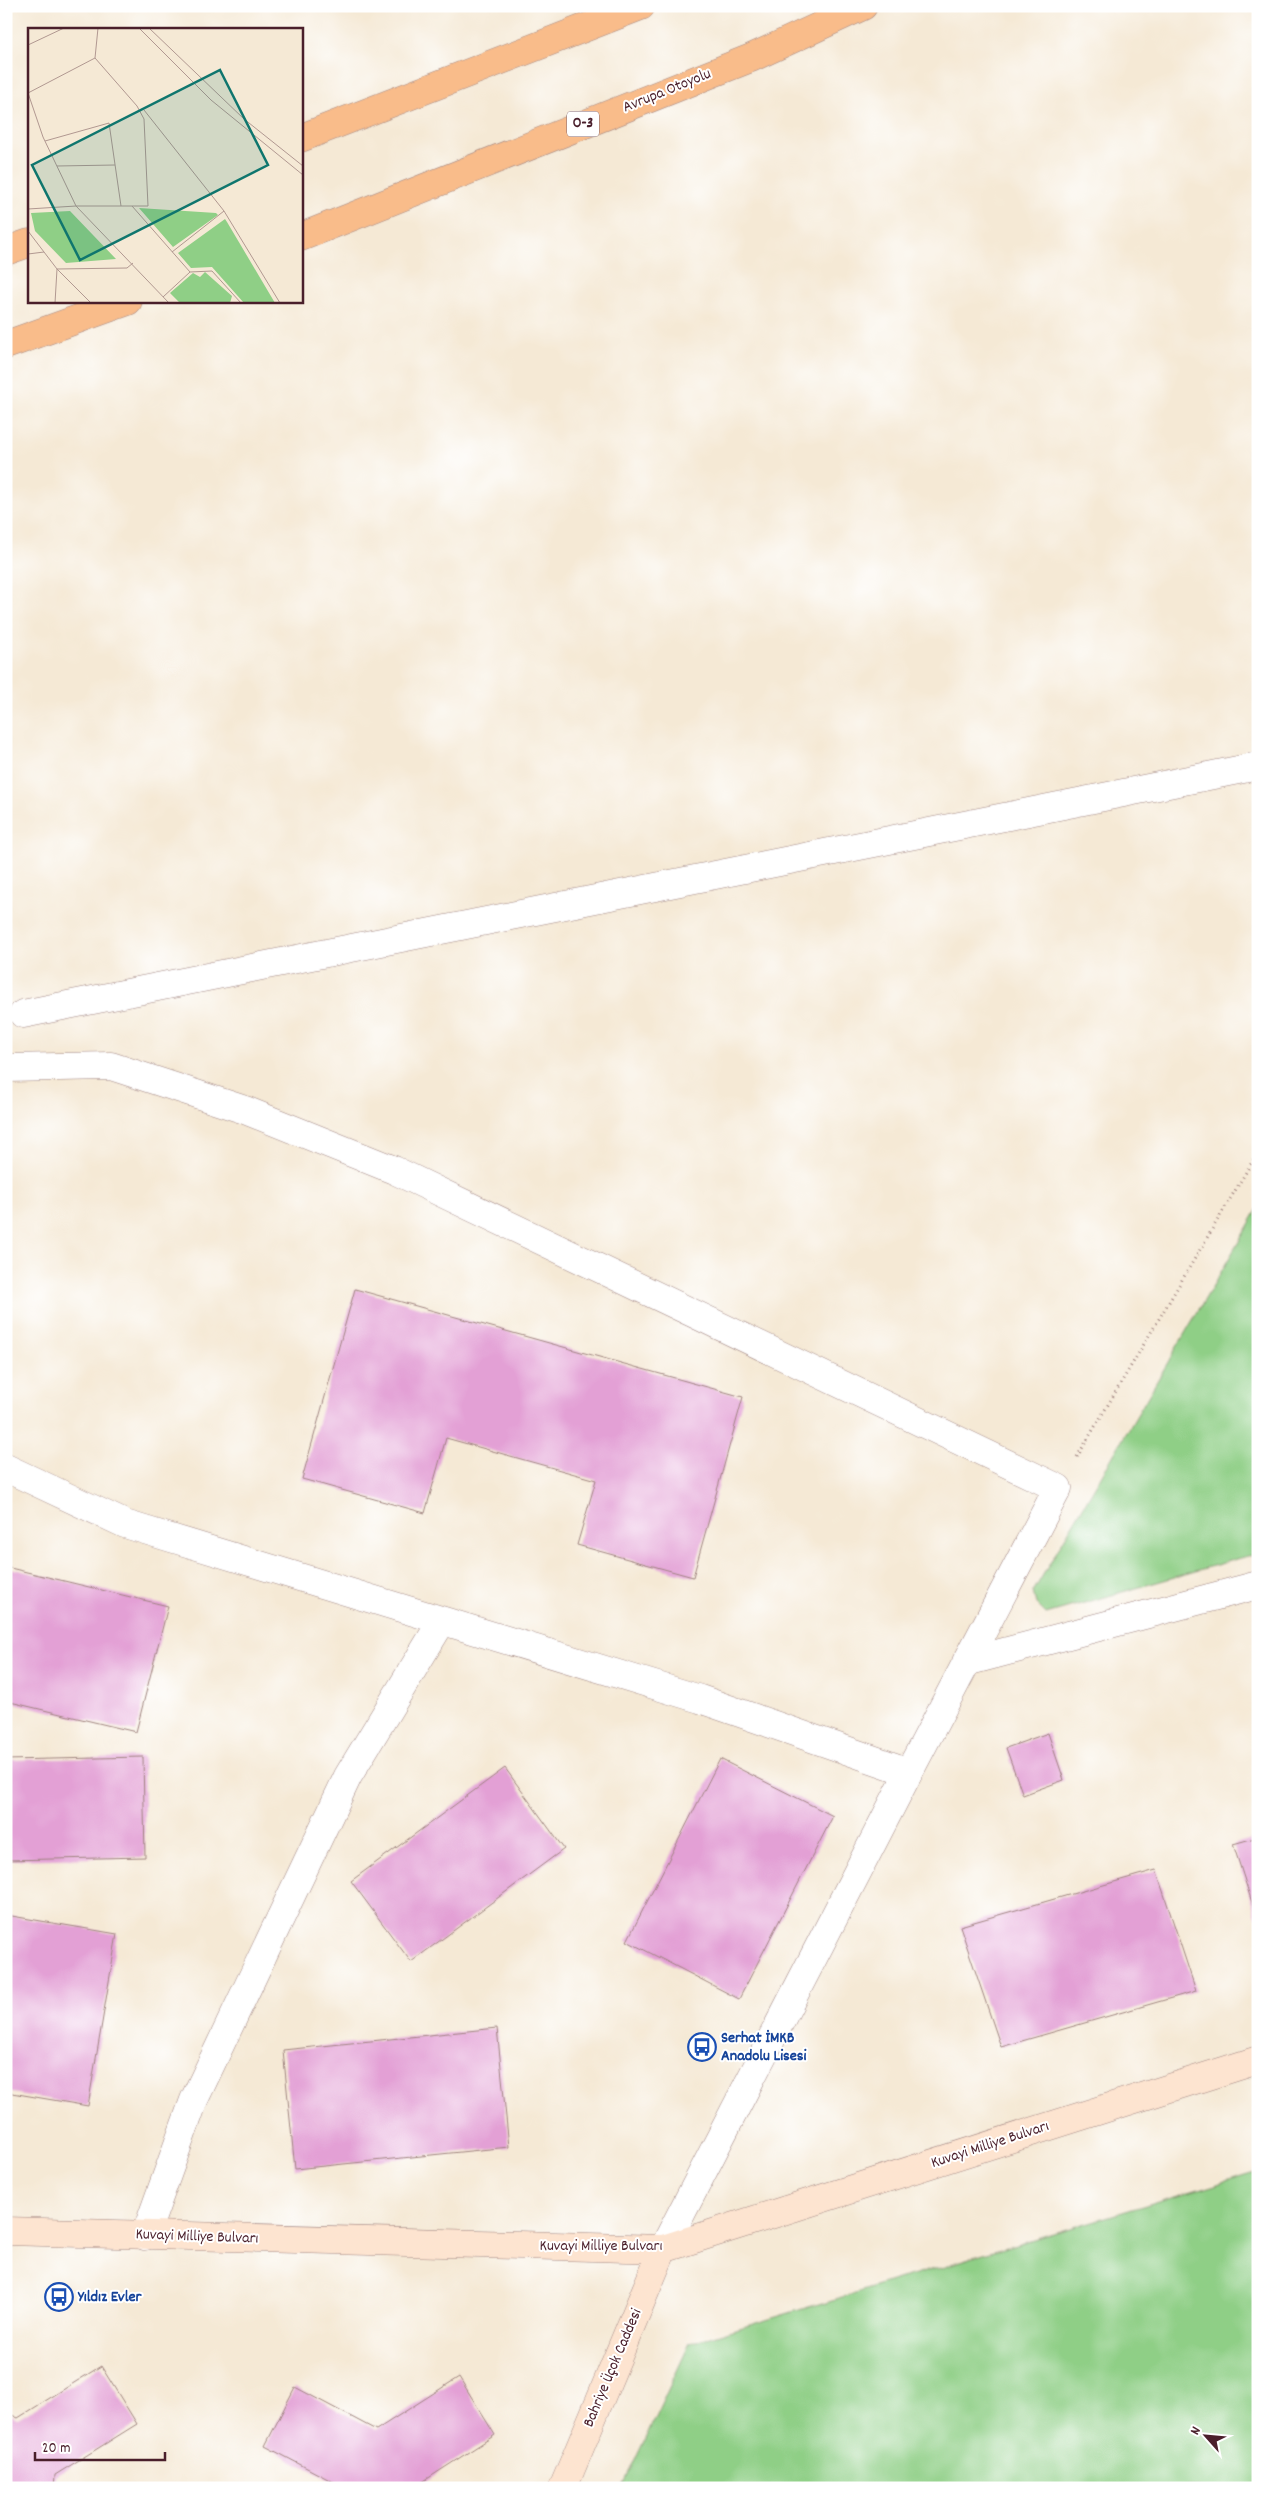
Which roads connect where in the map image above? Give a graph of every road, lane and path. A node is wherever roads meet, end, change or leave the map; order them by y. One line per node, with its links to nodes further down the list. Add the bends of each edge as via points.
1 (640, 6): 3 (highway)
2 (863, 6): 4 (highway, Avrupa Otoyolu / O-3, via 751,58)
3 (302, 138)
4 (302, 237)
5 (28, 243): 6 (highway)
6 (6, 251)
7 (125, 302): 8 (highway)
8 (6, 345)
9 (1258, 766): 10 (street)
10 (23, 1014)
11 (6, 1068): 14 (street, via 111,1066 245,1110 394,1170)
12 (1258, 1152): 14 (path)
13 (6, 1468): 16 (street, via 125,1524)
14 (1058, 1488): 17 (street)
15 (1258, 1585): 17 (street)
16 (442, 1621): 18 (street, via 700,1699); 21 (street, via 343,1785 194,2100)
17 (966, 1662): 18 (street)
18 (909, 1772): 22 (street)
19 (1258, 2060): 22 (main road, Kuvayi Milliye Bulvarı)
20 (6, 2231): 21 (main road, Kuvayi Milliye Bulvarı)
21 (145, 2236): 22 (main road, Kuvayi Milliye Bulvarı)
22 (663, 2249): 23 (main road, Bahriye Üçok Caddesi)
23 (564, 2488)

